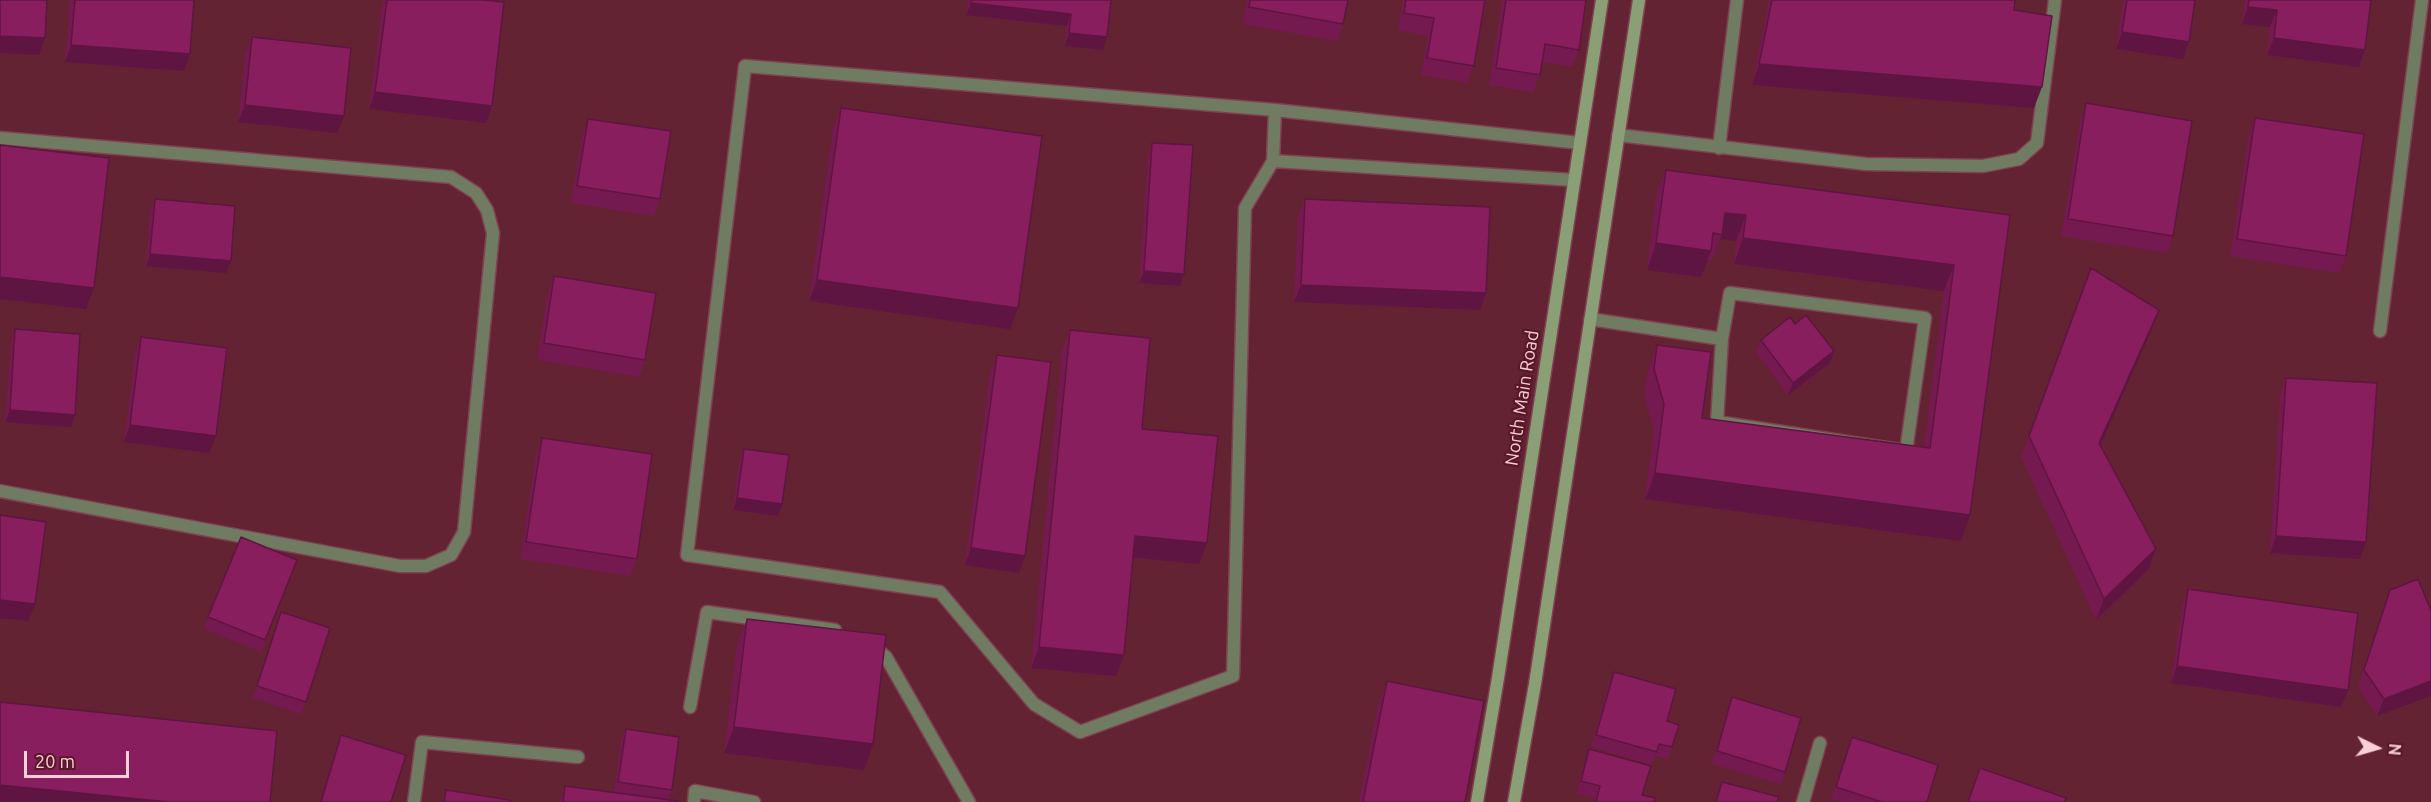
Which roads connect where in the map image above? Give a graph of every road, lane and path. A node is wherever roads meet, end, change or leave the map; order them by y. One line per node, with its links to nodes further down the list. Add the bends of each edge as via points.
1 (1602, 0): 9 (main road, North Main Road)
2 (1639, 0): 7 (main road)
3 (1737, 0): 10 (street)
4 (2055, 0): 10 (street, via 2037,143 2019,159 1983,166 1866,164)
5 (2422, 0): 14 (street)
6 (1275, 110): 9 (street); 11 (street); 11 (street, via 745,66 687,555 940,592 1034,704 1080,732 1233,676 1245,208)
7 (1618, 135): 10 (street); 13 (main road)
8 (0, 138): 16 (street, via 451,177 476,193 488,210 493,233 465,532 451,555 426,566 400,566)
9 (1580, 143): 12 (main road, North Main Road)
10 (1719, 147)
11 (1273, 161): 12 (street)
12 (1574, 180): 26 (main road, North Main Road)
13 (1590, 319): 15 (street); 27 (main road)
14 (2380, 331)
15 (1722, 339): 15 (street, via 1730,293 1925,318 1906,451 1717,423)
16 (0, 491)
17 (843, 631): 19 (street, via 707,612)
18 (862, 639): 25 (street, via 886,657)
19 (690, 707)
20 (1820, 743): 28 (street)
21 (578, 757): 22 (street, via 422,742)
22 (414, 802)
23 (694, 802): 24 (street, via 695,791)
24 (754, 802)
25 (969, 802)
26 (1477, 802)
27 (1514, 802)
28 (1803, 802)

